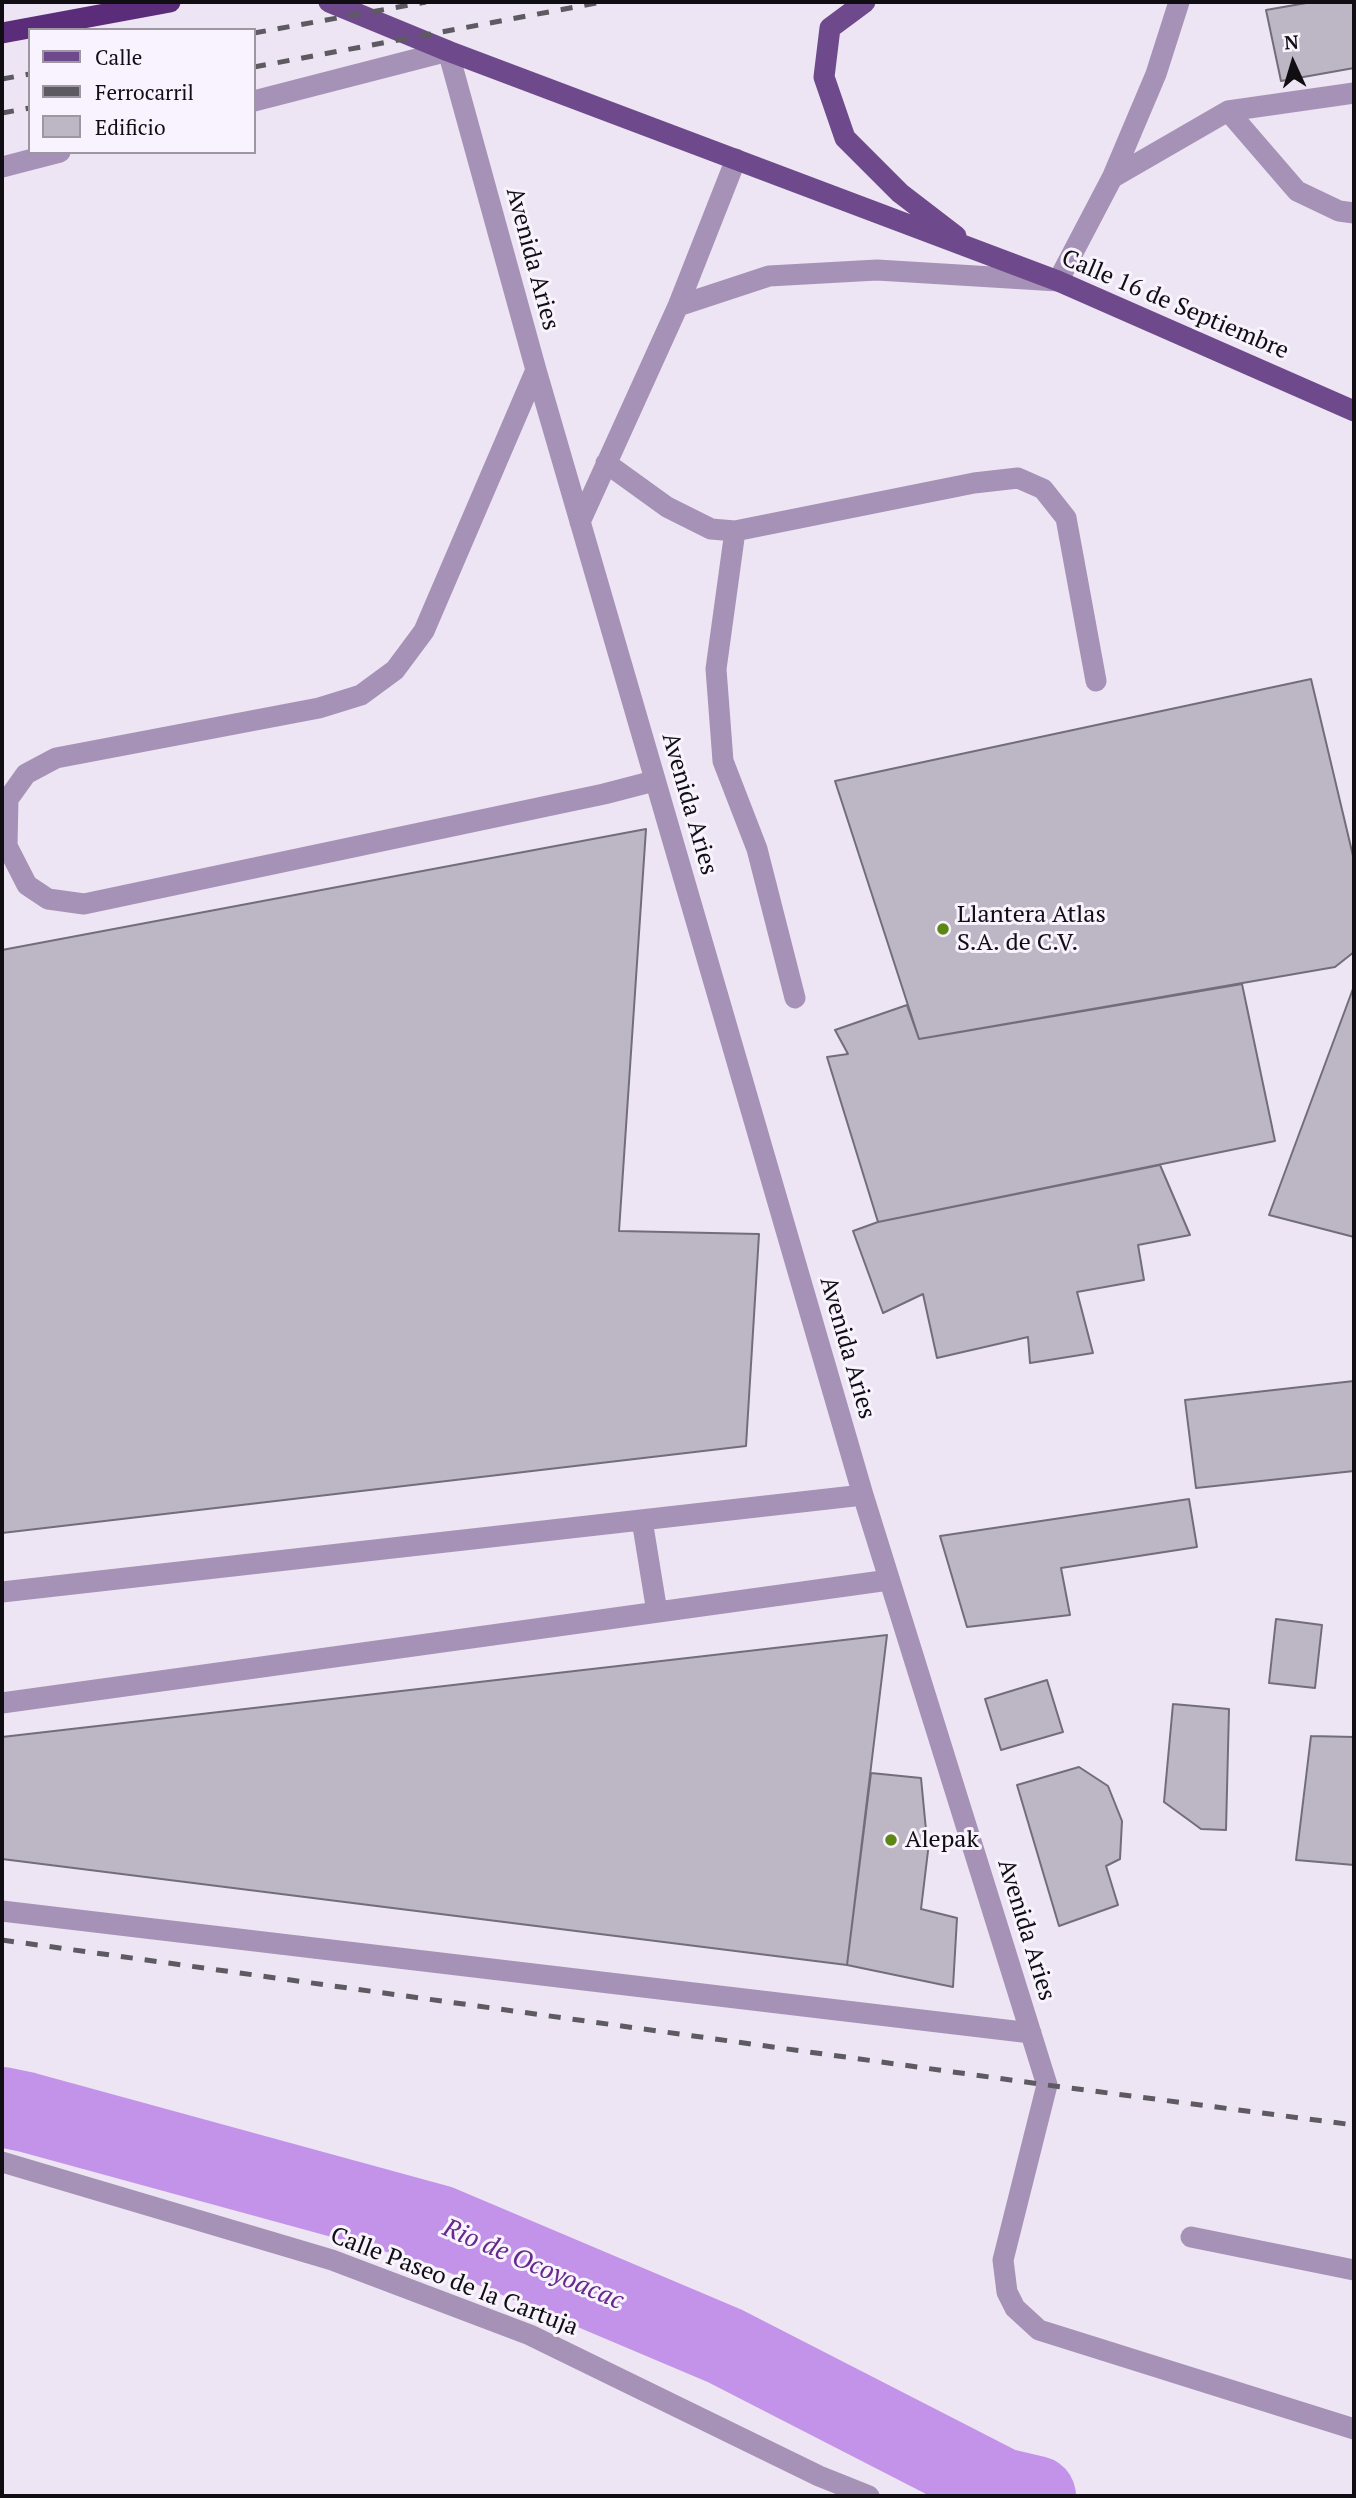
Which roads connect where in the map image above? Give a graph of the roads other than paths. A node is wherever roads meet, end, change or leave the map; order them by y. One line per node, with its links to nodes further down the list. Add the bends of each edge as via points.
1 (170, 2): 6 (highway)
2 (329, 2): 8 (main road, Calle 16 de Septiembre)
3 (866, 2): 17 (main road, via 830,28 824,77 845,138 900,193)
4 (1179, 2): 15 (street, via 1156,74)
5 (28, 28): 7 (highway)
6 (29, 28)
7 (2, 33)
8 (448, 51): 10 (street); 13 (main road, Calle 16 de Septiembre); 20 (street, Avenida Aries)
9 (1354, 93): 11 (street)
10 (256, 100)
11 (1228, 111): 15 (street); 16 (street, via 1297,191 1339,211)
12 (52, 154): 14 (street)
13 (736, 159): 17 (main road, Calle 16 de Septiembre); 19 (street)
14 (2, 167)
15 (1112, 178): 18 (street)
16 (1354, 213)
17 (974, 250): 18 (main road, Calle 16 de Septiembre)
18 (1058, 281): 19 (street, via 877,270 769,276); 21 (main road, Calle 16 de Septiembre)
19 (678, 306): 22 (street)
20 (536, 370): 23 (street, Avenida Aries); 26 (street, via 424,631 395,670 361,695 319,708 56,758 26,774 8,799 7,846 27,885 48,899 84,904)
21 (1354, 411)
22 (606, 463): 23 (street); 24 (street, via 667,507 710,529)
23 (580, 522): 26 (street, Avenida Aries)
24 (734, 531): 25 (street, via 1018,478 1043,489 1066,518); 27 (street, via 716,669 723,761 757,849)
25 (1096, 681)
26 (654, 781): 28 (street, Avenida Aries)
27 (794, 998)
28 (863, 1495): 29 (street); 30 (street, Avenida Aries)
29 (642, 1520): 31 (street); 32 (street)
30 (889, 1580): 32 (street); 35 (street, Avenida Aries)
31 (2, 1592)
32 (657, 1612): 33 (street)
33 (2, 1703)
34 (2, 1911): 35 (street)
35 (1031, 2032): 39 (street, Avenida Aries, via 1047,2085 1003,2260 1014,2308 1039,2330)
36 (2, 2162): 40 (street, Calle Paseo de la Cartuja, via 332,2260 517,2330)
37 (1191, 2237): 38 (street)
38 (1354, 2270)
39 (1354, 2429)
40 (869, 2496)

